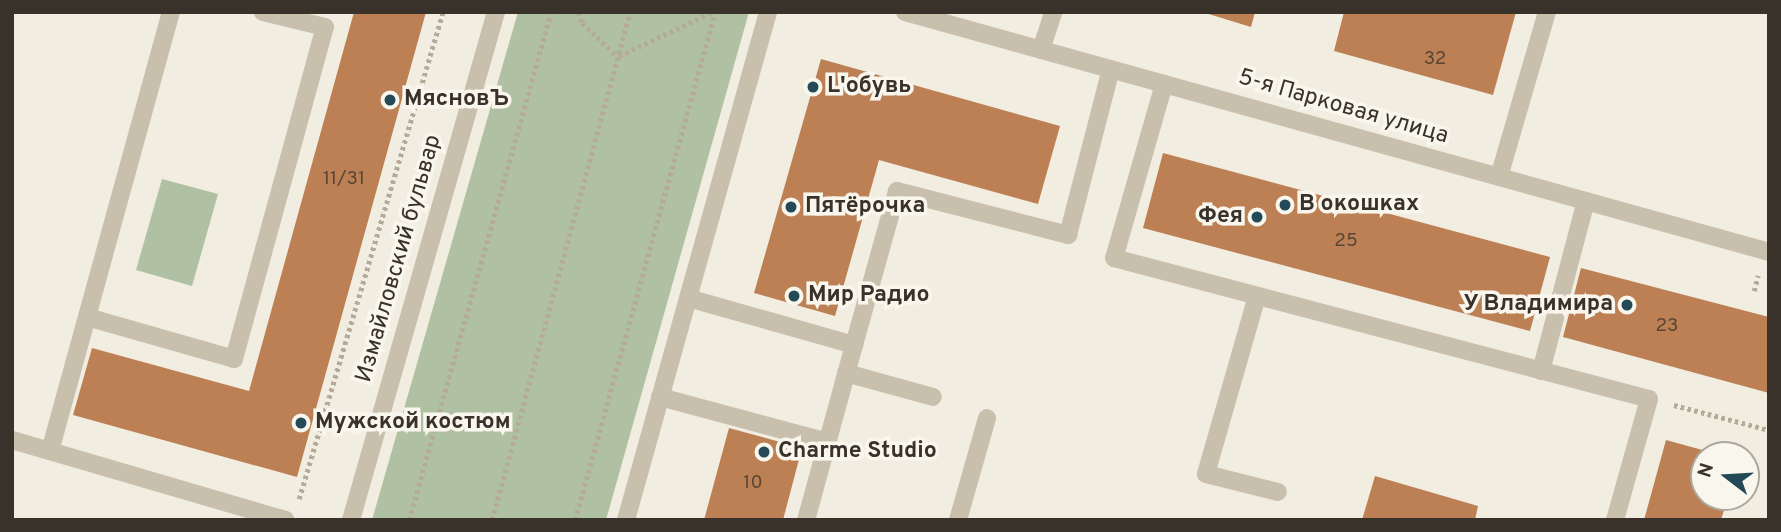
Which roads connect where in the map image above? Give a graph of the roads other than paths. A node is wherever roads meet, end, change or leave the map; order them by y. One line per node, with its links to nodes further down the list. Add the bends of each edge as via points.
1 (171, 12): 16 (street)
2 (263, 12): 16 (street, via 326,27 234,359)
3 (496, 12): 28 (street, Измайловский бульвар)
4 (768, 12): 15 (street)
5 (905, 12): 8 (street, 5-я Парковая улица)
6 (1053, 12): 8 (street)
7 (1547, 12): 11 (street)
8 (1041, 50): 9 (street, 5-я Парковая улица)
9 (1111, 69): 10 (street, 5-я Парковая улица); 17 (street, via 1068,236 897,191)
10 (1164, 84): 11 (street, 5-я Парковая улица); 14 (street, via 1114,258)
11 (1499, 177): 12 (street, 5-я Парковая улица)
12 (1586, 201): 13 (street, 5-я Парковая улица); 18 (street)
13 (1769, 252)
14 (1257, 296): 18 (street); 26 (street, via 1206,474)
15 (688, 299): 17 (street); 20 (street)
16 (88, 317): 25 (street)
17 (854, 345): 19 (street)
18 (1541, 371): 32 (street, via 1649,399)
19 (846, 373): 21 (street); 24 (street)
20 (660, 397): 24 (street); 29 (street)
21 (933, 397)
22 (987, 418): 31 (street)
23 (12, 440): 25 (street)
24 (828, 442): 30 (street)
25 (50, 451): 27 (street)
26 (1278, 492)
27 (291, 513)
28 (351, 520)
29 (626, 520)
30 (806, 520)
31 (958, 520)
32 (1615, 520)

